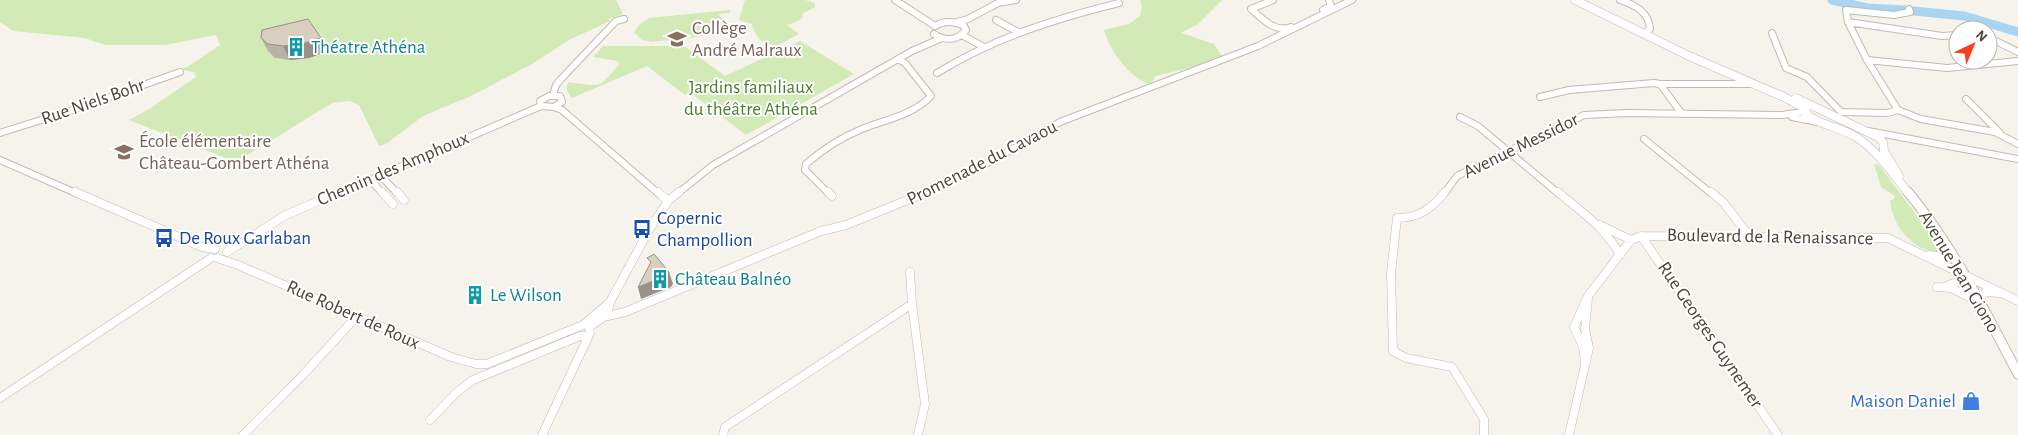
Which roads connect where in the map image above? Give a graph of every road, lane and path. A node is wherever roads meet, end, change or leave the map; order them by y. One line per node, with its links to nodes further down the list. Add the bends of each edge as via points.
1 (895, 0): 10 (street)
2 (1016, 0): 12 (street, via 998,3)
3 (1273, 0): 4 (street, via 1251,9 1272,27 1286,29 1331,6)
4 (1330, 0)
5 (1352, 0): 86 (street, Promenade du Cavaou, via 1258,46 1060,122 977,169 899,205 821,231 625,312)
6 (1575, 0): 22 (street, Avenue Jean Giono)
7 (1620, 0): 22 (street, via 1648,17 1650,29)
8 (1119, 3): 19 (street)
9 (1909, 10): 16 (street, via 1881,14 1846,10)
10 (919, 14): 14 (street); 17 (street)
11 (624, 19): 38 (street, via 616,21 561,79)
12 (968, 19): 15 (street); 18 (street)
13 (996, 20): 19 (street)
14 (942, 22): 15 (street); 17 (street)
15 (957, 22): 18 (street)
16 (1848, 22): 24 (street); 31 (street)
17 (935, 26): 21 (street)
18 (964, 26): 23 (street, via 966,30)
19 (1018, 32): 28 (street)
20 (1772, 33): 44 (street, via 1786,68 1807,77 1837,110 1887,113)
21 (934, 34): 25 (street); 27 (street)
22 (1643, 34): 33 (street, Avenue Jean Giono)
23 (962, 35): 25 (street); 28 (street)
24 (1948, 36)
25 (942, 38): 27 (street)
26 (1998, 42): 29 (street)
27 (927, 43): 30 (street)
28 (984, 46): 35 (street)
29 (2018, 52)
30 (898, 59): 63 (street, via 905,63 930,96 904,113 855,132 806,164 805,170); 66 (street, via 713,166)
31 (1867, 60): 32 (street, via 1947,68); 44 (street)
32 (2018, 61)
33 (1716, 68): 37 (street, Avenue Jean Giono); 43 (street, Avenue Jean Giono)
34 (180, 72): 51 (street, Rue Niels Bohr)
35 (937, 73)
36 (1660, 84): 37 (street); 39 (street, via 1568,90); 46 (street)
37 (1753, 84): 45 (street, Avenue Jean Giono, via 1784,97)
38 (553, 95): 41 (street, via 540,100); 42 (street, via 563,99)
39 (1540, 98)
40 (1966, 99): 52 (street)
41 (541, 106): 42 (street); 61 (street, Chemin des Amphoux)
42 (554, 107): 66 (street, via 562,110)
43 (1818, 108): 45 (street); 50 (street, Avenue Jean Giono)
44 (1898, 110): 52 (street, via 1921,119 1995,132)
45 (1805, 111): 47 (street, Avenue Messidor); 49 (street, Avenue Jean Giono)
46 (1682, 114): 47 (street, Avenue Messidor); 58 (street, Avenue Messidor, via 1613,112 1584,115)
47 (1782, 115): 49 (street, Avenue Messidor)
48 (1460, 117): 58 (street, via 1478,126)
49 (1818, 122): 54 (street, Avenue Jean Giono, via 1837,127)
50 (1863, 130): 55 (street); 56 (street, Avenue Jean Giono)
51 (2, 133)
52 (2003, 137): 57 (street)
53 (1644, 139): 70 (street, via 1724,203)
54 (1862, 141): 56 (street, Avenue Jean Giono); 64 (street, Avenue Jean Giono)
55 (1923, 142): 56 (street); 59 (street)
56 (1883, 143): 64 (street, Avenue Jean Giono, via 1884,151)
57 (2018, 144)
58 (1510, 152): 68 (street); 96 (street, Avenue Messidor, via 1457,176 1426,212 1397,218 1391,273 1392,351 1406,358 1452,367 1484,419)
59 (2018, 159)
60 (0, 160): 72 (street)
61 (380, 175): 62 (street, Chemin des Amphoux); 65 (street)
62 (370, 179): 67 (street); 75 (street, Chemin des Amphoux, via 284,216)
63 (832, 196)
64 (1913, 197): 76 (street, Avenue Jean Giono)
65 (404, 200)
66 (668, 201): 83 (street)
67 (393, 204)
68 (1590, 219): 71 (street); 77 (street, via 1614,243)
69 (1641, 236): 70 (street, Boulevard de la Renaissance); 71 (street, Boulevard de la Renaissance); 98 (street, Rue Georges Guynemer)
70 (1749, 236): 73 (street, Boulevard de la Renaissance, via 1882,238)
71 (1631, 240): 77 (street)
72 (202, 247): 74 (street); 78 (street)
73 (1909, 247): 76 (street, via 1938,257); 81 (street)
74 (215, 249): 75 (street); 78 (street)
75 (226, 251): 78 (street); 79 (street, Rue Robert de Roux)
76 (1952, 253): 81 (street, Avenue Jean Giono)
77 (1620, 255): 97 (street, via 1588,296 1585,329 1589,348)
78 (212, 257): 79 (street, Rue Robert de Roux); 90 (street)
79 (238, 265): 87 (street, Rue Robert de Roux)
80 (910, 272): 85 (street)
81 (1966, 276): 82 (street); 84 (street, Avenue Jean Giono); 84 (street, via 1952,285 1937,287 1951,288)
82 (2018, 300): 84 (street, via 1986,292)
83 (610, 302): 86 (street); 88 (street, via 586,320)
84 (1980, 303): 89 (street, Avenue Jean Giono)
85 (912, 304): 94 (street, via 724,427); 95 (street, via 926,404)
86 (608, 316): 88 (street, Promenade du Cavaou)
87 (356, 317): 88 (street, Rue Robert de Roux, via 476,364 496,361); 92 (street)
88 (587, 329): 91 (street, via 580,336 473,380); 93 (street)
89 (2018, 374)
90 (0, 398)
91 (430, 420)
92 (243, 435)
93 (542, 435)
94 (723, 435)
95 (918, 435)
96 (1484, 435)
97 (1570, 435)
98 (1778, 435)

